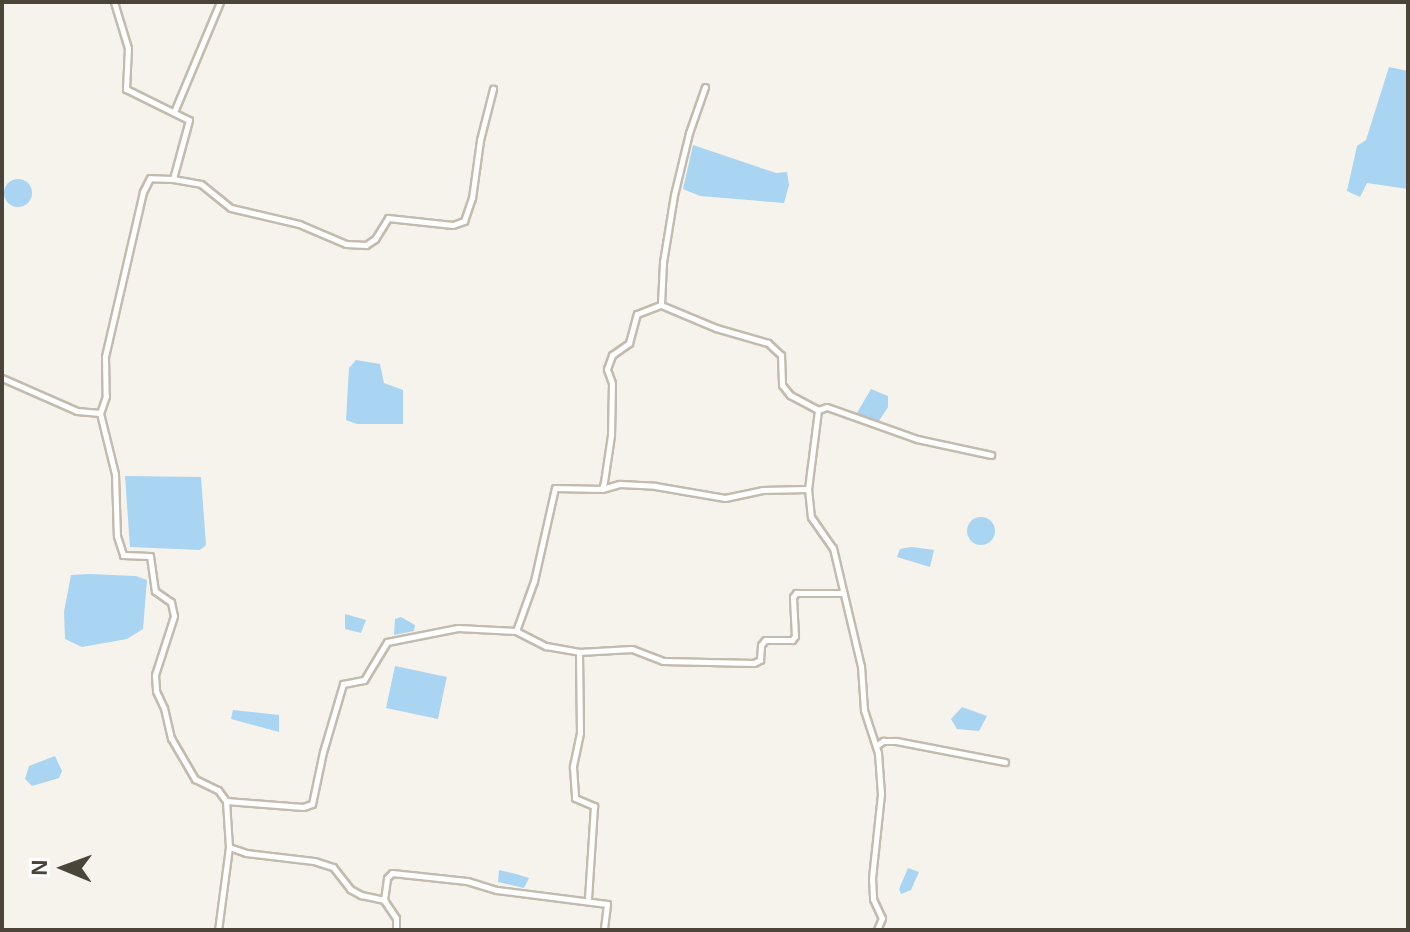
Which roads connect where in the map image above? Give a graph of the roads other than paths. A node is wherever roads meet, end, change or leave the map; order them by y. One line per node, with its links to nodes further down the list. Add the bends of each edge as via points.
1 (114, 2): 5 (street, via 128,48 126,89)
2 (220, 2): 5 (street)
3 (705, 87): 7 (street, via 674,195)
4 (493, 89): 6 (street, via 472,198 464,221 453,225 388,218 366,245 346,244 299,224 231,208 201,184)
5 (174, 112): 6 (street, via 189,120)
6 (173, 179): 10 (street, via 150,178 143,192 105,357 106,396)
7 (661, 305): 9 (street, via 768,343 781,355 782,385); 12 (street, via 637,314 629,343 612,355 607,369 612,383 611,435)
8 (2, 378): 10 (street, via 77,411)
9 (818, 410): 11 (street, via 827,407 917,439); 13 (street)
10 (100, 413): 19 (street, via 115,474 117,536 123,555 150,556 155,591 171,602 174,616 155,675 171,738 195,779 218,790)
11 (991, 455)
12 (602, 489): 13 (street, via 655,486 725,498); 15 (street, via 555,488 534,581)
13 (808, 489): 14 (street, via 811,517 833,548)
14 (843, 593): 16 (street, via 796,593 795,636 765,640 760,660 754,663 663,661 632,649); 17 (street, via 861,666 864,710)
15 (516, 631): 16 (street, via 537,643); 19 (street, via 458,628 387,642 364,680 343,684 312,804)
16 (579, 652): 22 (street, via 580,733 573,767 575,798 594,806)
17 (876, 746): 18 (street, via 896,741); 26 (street, via 881,794 872,878 873,899 882,918)
18 (1005, 762)
19 (226, 801): 20 (street)
20 (229, 847): 21 (street, via 333,867 350,889); 23 (street)
21 (384, 900): 22 (street, via 392,873); 24 (street, via 396,918)
22 (588, 900): 25 (street, via 607,904)
23 (218, 930)
24 (396, 930)
25 (604, 930)
26 (877, 930)

